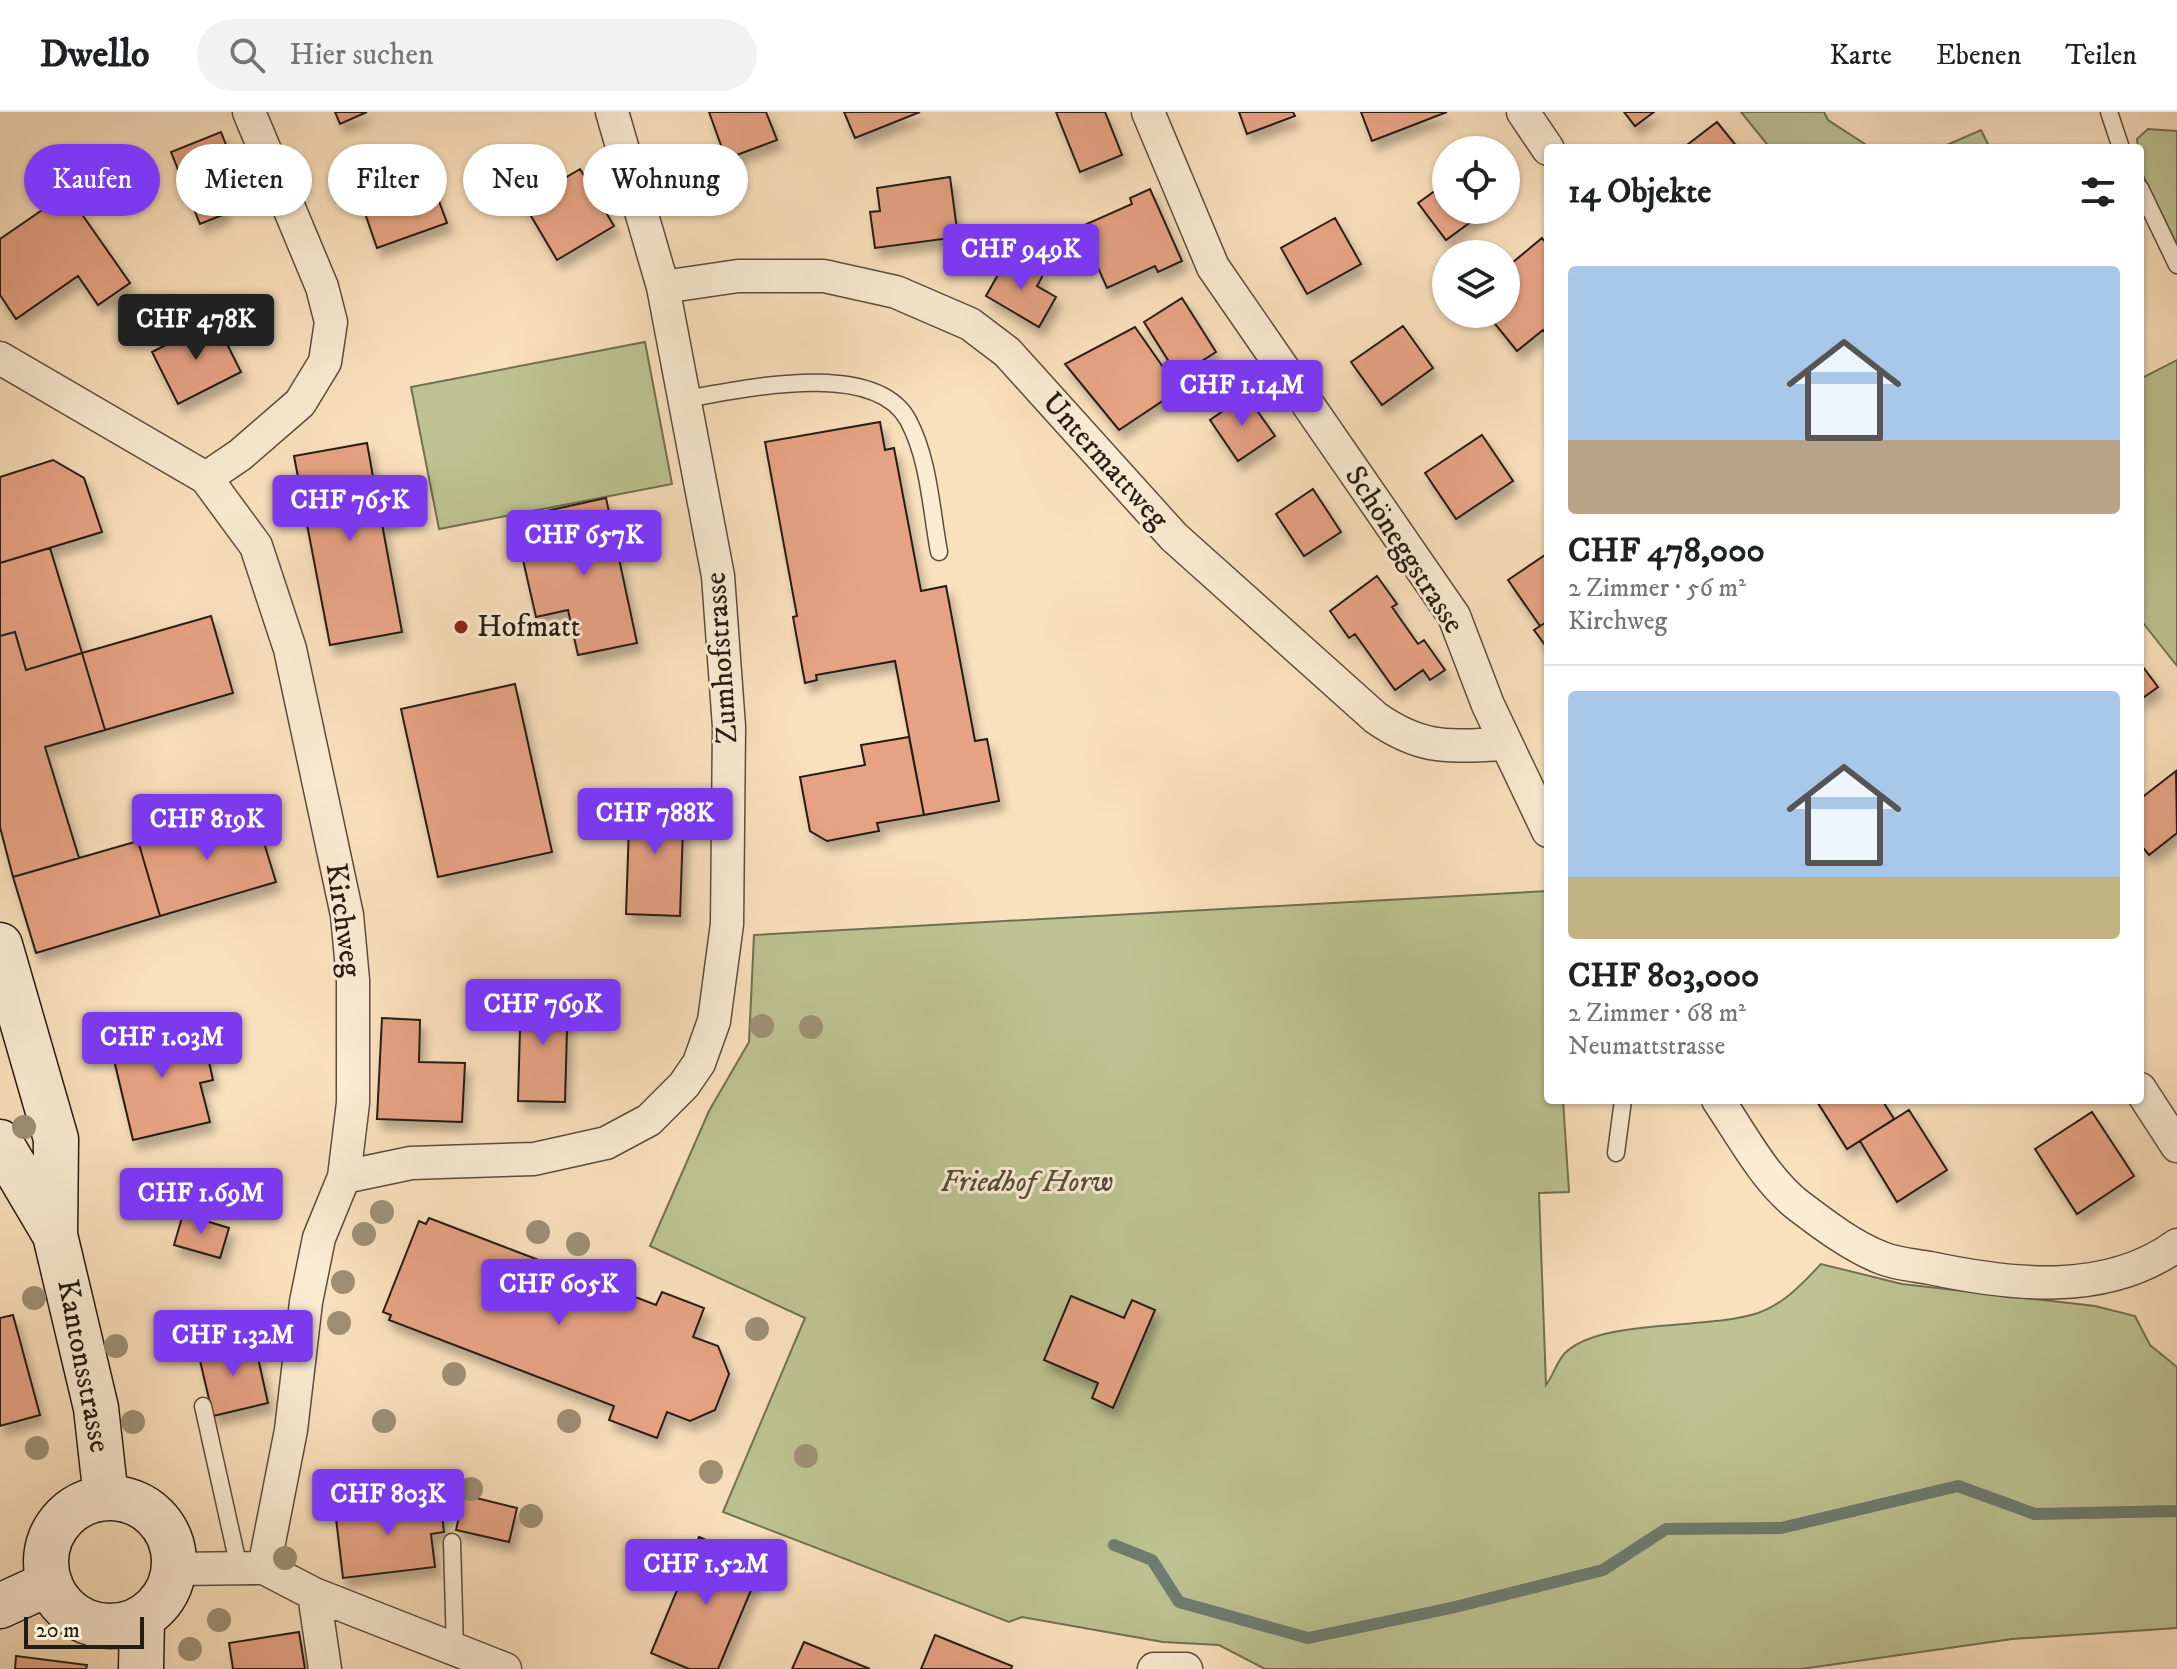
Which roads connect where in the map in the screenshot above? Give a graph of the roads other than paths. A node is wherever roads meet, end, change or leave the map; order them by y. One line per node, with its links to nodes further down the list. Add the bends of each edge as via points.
1 (249, 112): 13 (street, via 322,287 331,322 325,362 300,403)
2 (612, 112): 10 (street, Zumhofstrasse)
3 (1148, 112): 15 (street, Schöneggstrasse, via 1213,267 1454,616)
4 (1523, 112): 6 (street)
5 (2109, 112): 7 (lane)
6 (1545, 144)
7 (2119, 144)
8 (2144, 196): 9 (lane)
9 (2177, 265)
10 (663, 287): 12 (street, Zumhofstrasse); 15 (street, Untermattweg, via 738,276 824,276 896,292 970,324 1007,352 1174,537 1376,718 1426,745)
11 (0, 358): 13 (street, Kirchweg)
12 (685, 399): 14 (lane, via 808,380 884,398 907,418 923,460); 24 (street, Zumhofstrasse, via 718,576 729,727 727,924 714,1021 699,1063 649,1120 606,1143 534,1159 411,1163)
13 (206, 478): 24 (street, Kirchweg, via 256,546 290,649 347,915 353,1088)
14 (939, 552)
15 (1505, 744): 16 (street, Schöneggstrasse)
16 (1544, 823)
17 (0, 945): 25 (main road, Kantonsstrasse, via 56,1139)
18 (2144, 1095): 22 (street)
19 (1622, 1104): 23 (lane)
20 (1721, 1104): 26 (street, via 1796,1204 1882,1258 1998,1282 2043,1284 2134,1268)
21 (0, 1142): 25 (main road, Kantonsstrasse)
22 (2177, 1146)
23 (1616, 1153)
24 (344, 1177): 30 (street, Kirchweg, via 316,1251 291,1430)
25 (55, 1235): 28 (main road, Kantonsstrasse, via 96,1408)
26 (2177, 1245)
27 (203, 1406): 30 (lane)
28 (106, 1498): 31 (main road, via 142,1506 157,1517 174,1550); 32 (main road, via 86,1502 56,1526 48,1544)
29 (452, 1542): 36 (lane)
30 (251, 1568): 31 (street); 33 (street)
31 (174, 1569): 35 (main road, via 164,1597)
32 (50, 1583): 34 (main road); 35 (main road, via 60,1602 99,1625)
33 (314, 1594): 36 (street); 38 (street)
34 (0, 1606)
35 (142, 1618): 37 (main road)
36 (455, 1649): 39 (street)
37 (141, 1669)
38 (325, 1669)
39 (505, 1669)
40 (1154, 1669): 41 (street)
41 (1186, 1669)

